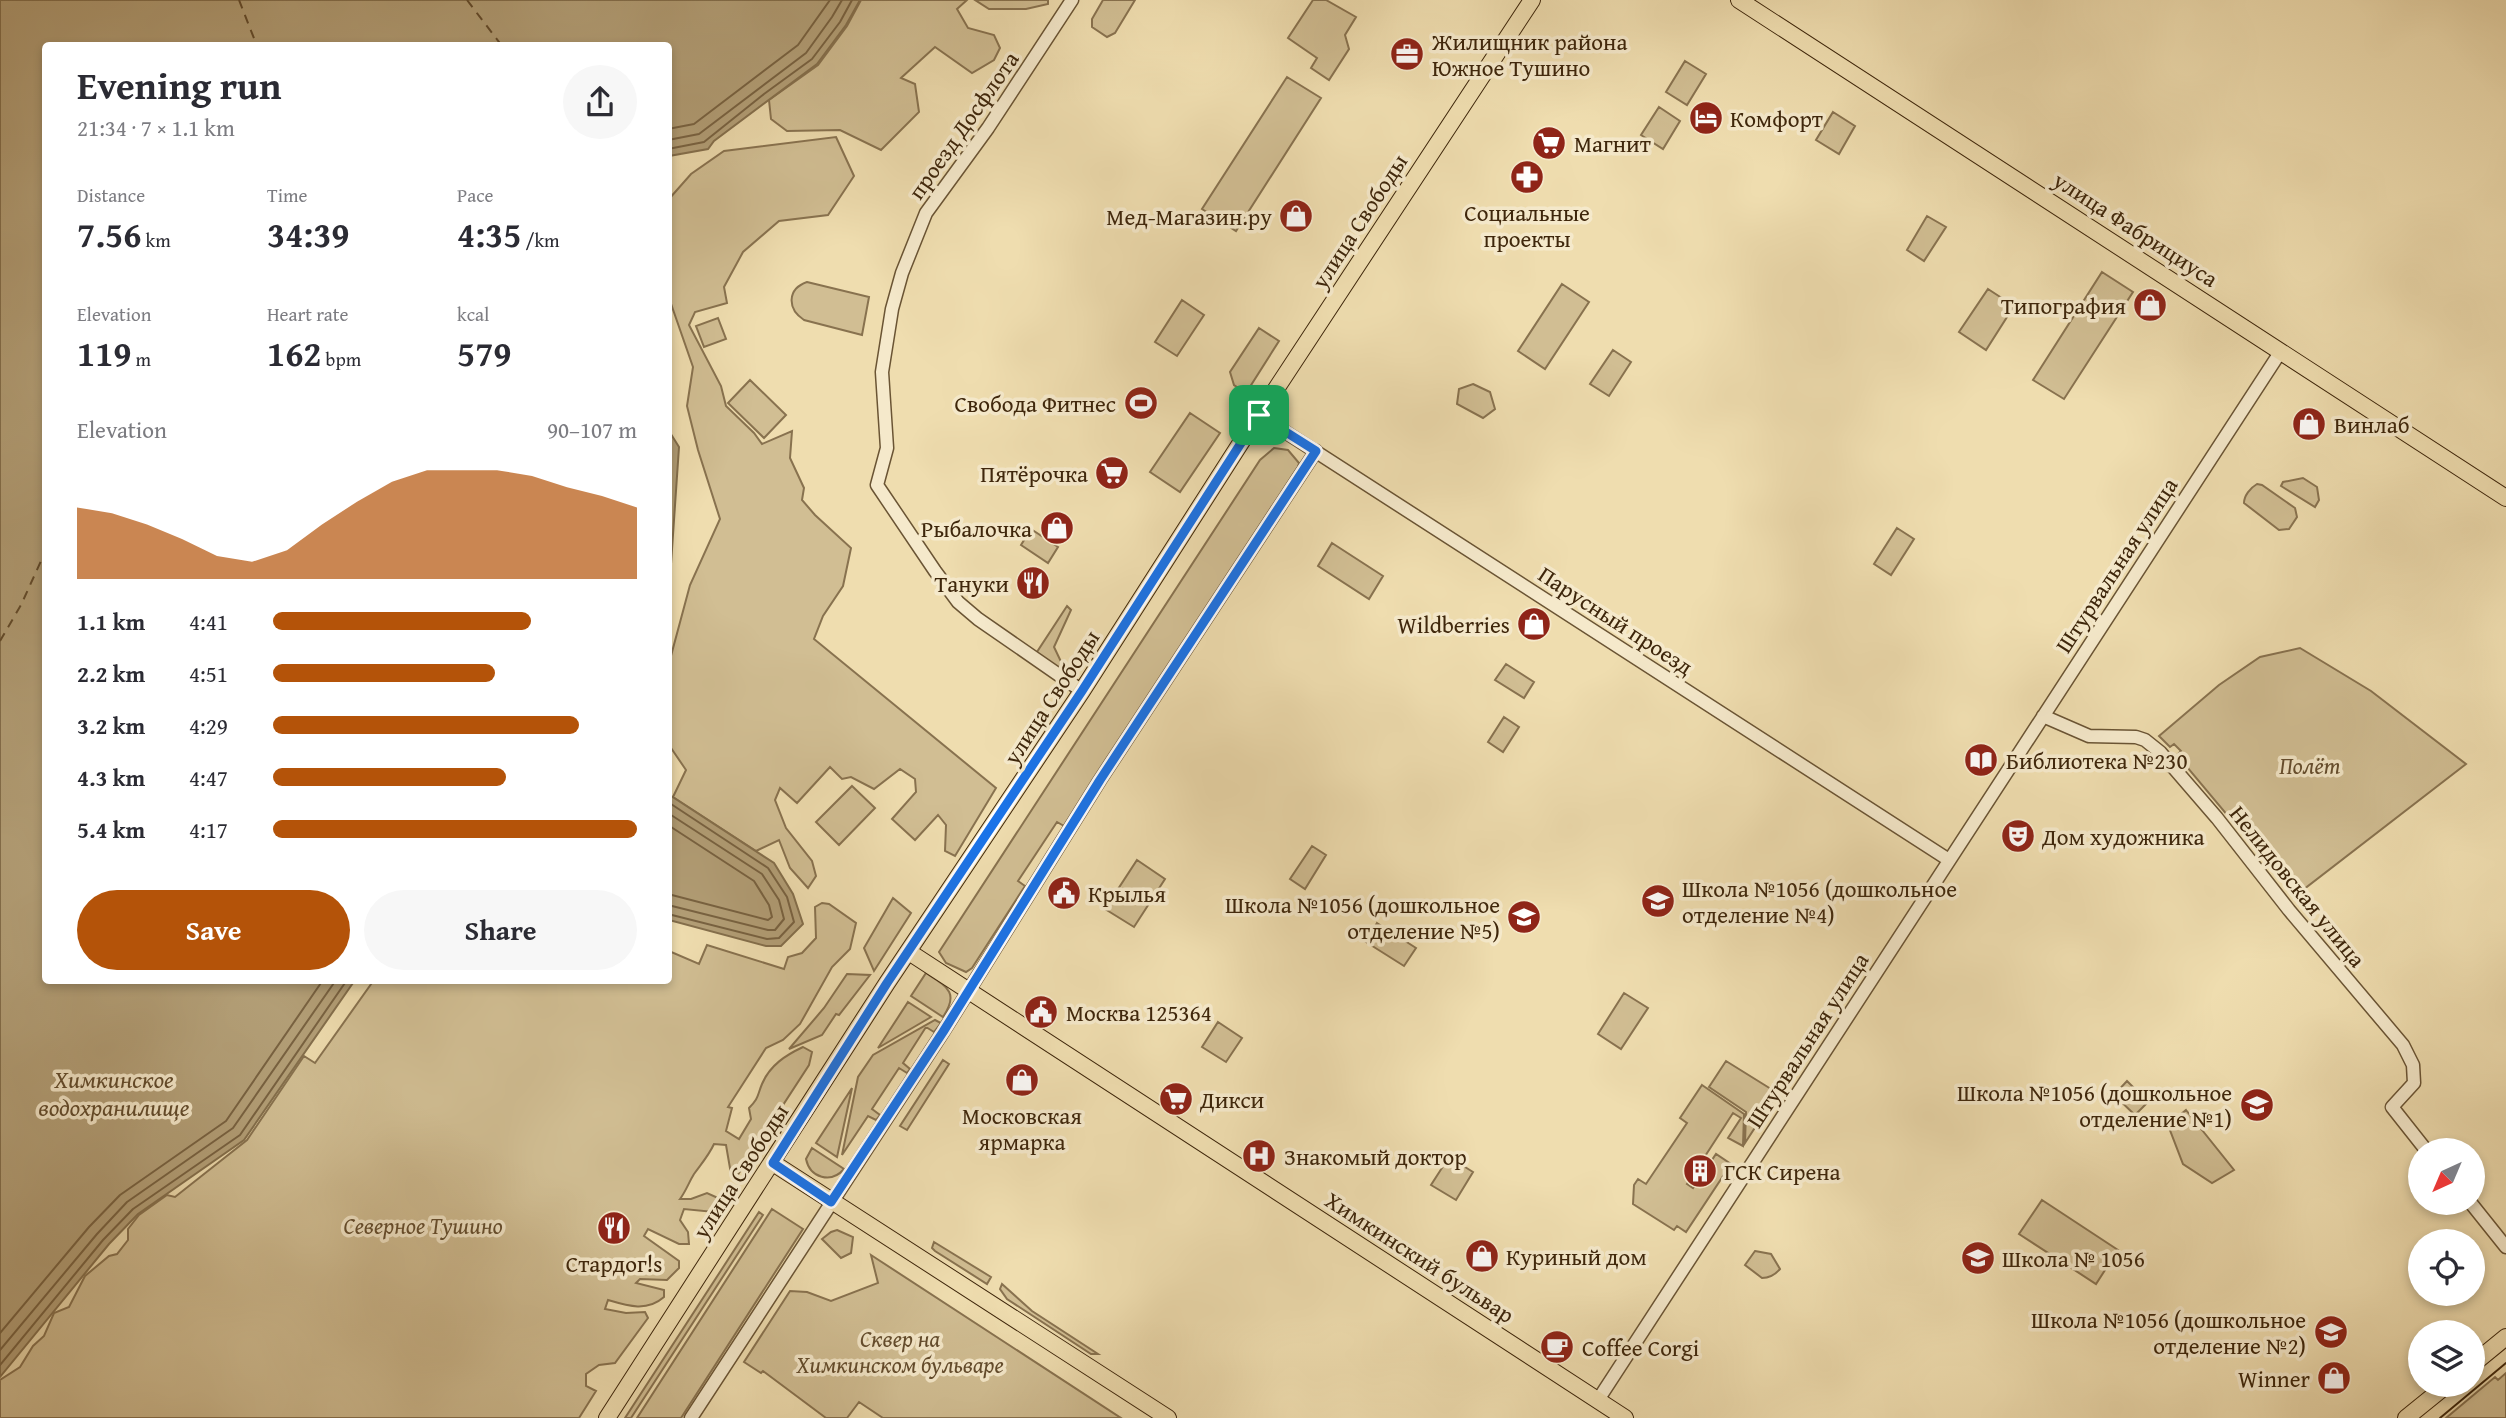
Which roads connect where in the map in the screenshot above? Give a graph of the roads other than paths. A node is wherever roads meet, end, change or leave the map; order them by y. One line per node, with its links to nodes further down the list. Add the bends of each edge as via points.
1 (1072, 0): 8 (street, проезд Досфлота, via 926,213 892,309 882,372 887,448 877,485 958,601)
2 (1532, 0): 5 (main road, улица Свободы)
3 (1739, 0): 4 (main road, улица Фабрициуса)
4 (2281, 351): 7 (main road, улица Фабрициуса); 9 (street, Штурвальная улица)
5 (1259, 415): 6 (street, Парусный проезд); 8 (main road, улица Свободы)
6 (1316, 451): 10 (street, Парусный проезд); 12 (street, via 1100,780)
7 (2506, 498)
8 (1082, 691): 11 (main road, улица Свободы)
9 (2043, 716): 10 (street, Штурвальная улица); 13 (street, Нелидовская улица, via 2089,736 2136,737 2160,752 2403,1045 2413,1065 2414,1083 2392,1107)
10 (1949, 860): 21 (street, Штурвальная улица)
11 (909, 952): 12 (main road, Химкинский бульвар); 14 (main road, улица Свободы)
12 (969, 991): 15 (street); 21 (main road, Химкинский бульвар)
13 (2417, 1138)
14 (773, 1163): 15 (main road); 22 (main road, улица Свободы)
15 (831, 1202): 23 (street); 24 (main road)
16 (2480, 1215): 17 (street)
17 (2506, 1247)
18 (2506, 1337): 19 (main road)
19 (2485, 1354)
20 (2432, 1397): 26 (main road)
21 (1598, 1400): 25 (main road, Химкинский бульвар)
22 (607, 1418)
23 (691, 1418)
24 (1168, 1418)
25 (1625, 1418)
26 (2406, 1418)

